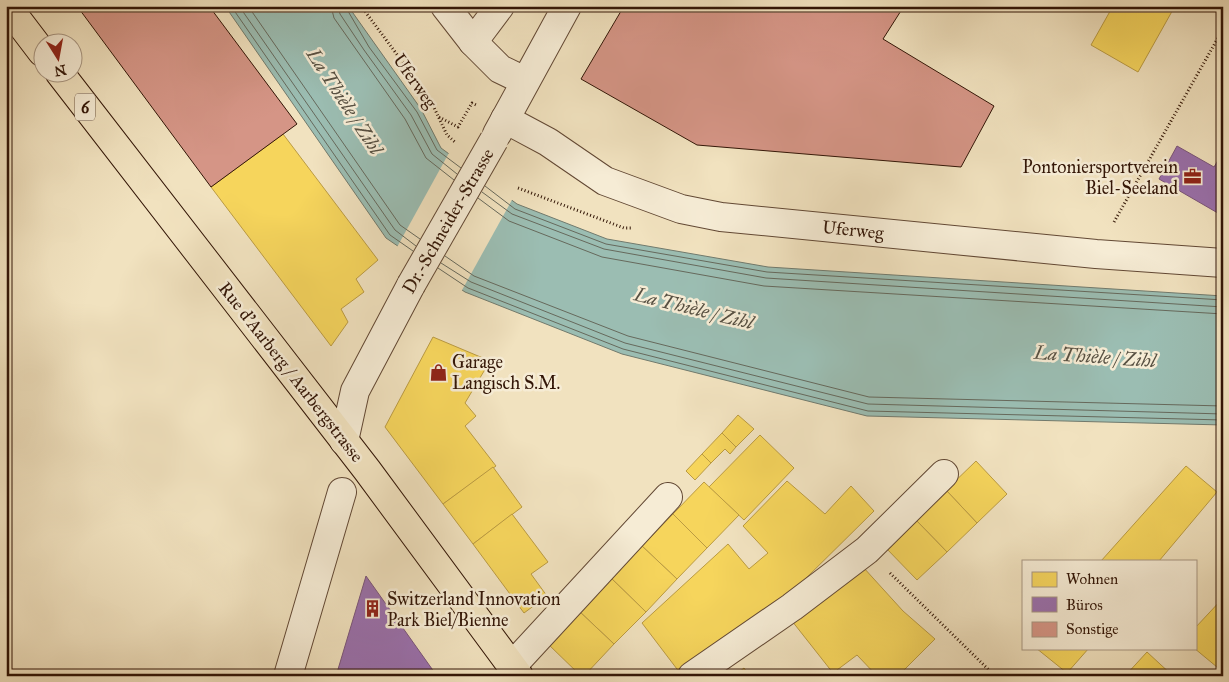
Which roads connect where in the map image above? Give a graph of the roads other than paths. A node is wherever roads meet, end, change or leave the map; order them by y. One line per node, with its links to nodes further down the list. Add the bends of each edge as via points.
1 (7, 6): 5 (main road)
2 (445, 6): 6 (street)
3 (500, 6): 6 (street)
4 (567, 6): 7 (street, Dr.-Schneider-Strasse)
5 (32, 39)
6 (474, 42): 7 (street, via 500,69)
7 (525, 81): 9 (street, Dr.-Schneider-Strasse)
8 (66, 82): 11 (main road, Rue d'Aarberg / Aarbergstrasse / 6)
9 (500, 129): 10 (street, Uferweg, via 548,142 605,181 681,209 721,217 1096,254); 11 (street, Dr.-Schneider-Strasse, bridge, via 355,391)
10 (1223, 263)
11 (344, 441): 15 (main road, Rue d'Aarberg / Aarbergstrasse)
12 (944, 474): 17 (street, via 867,550)
13 (342, 492): 16 (street)
14 (668, 497): 15 (street)
15 (515, 671)
16 (288, 676)
17 (692, 676)

